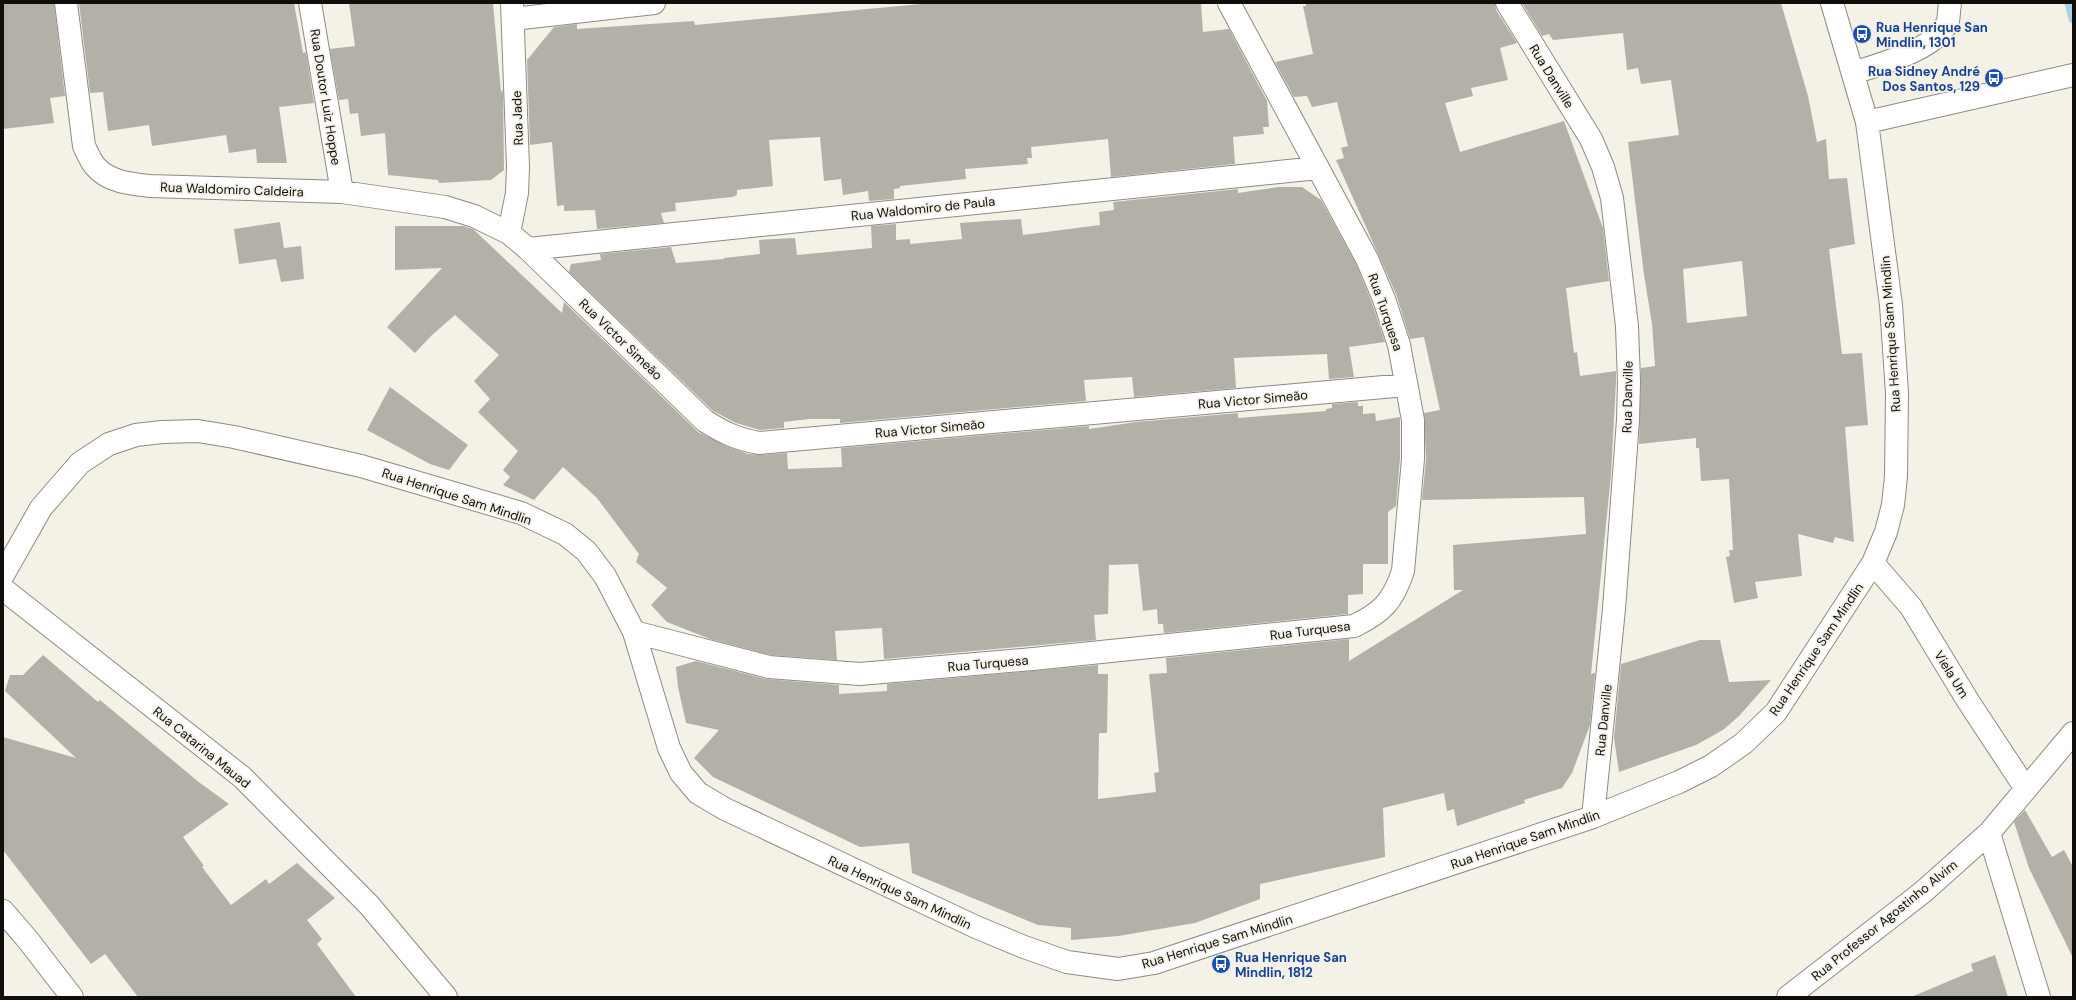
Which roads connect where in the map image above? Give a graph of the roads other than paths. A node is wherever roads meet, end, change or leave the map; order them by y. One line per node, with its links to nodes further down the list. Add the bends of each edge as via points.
1 (66, 3): 13 (street, Rua Waldomiro Caldeira, via 84,146 94,165 105,174 128,184 150,186)
2 (310, 3): 13 (street, Rua Doutor Luiz Hoppe)
3 (654, 3): 8 (street)
4 (1229, 3): 12 (street, Rua Turquesa)
5 (1507, 3): 23 (street, Rua Danville, via 1591,139 1604,167 1612,198 1627,326 1628,420 1614,608)
6 (1832, 3): 9 (street, Rua Henrique Sam Mindlin)
7 (1950, 3): 9 (street, via 1948,22 1937,37 1907,54)
8 (512, 11): 14 (street, Rua Jade, via 518,167 517,193)
9 (1853, 73): 11 (street, Rua Henrique Sam Mindlin)
10 (2073, 75): 11 (street)
11 (1867, 122): 17 (street, Rua Henrique Sam Mindlin, via 1890,305 1897,393 1893,505 1886,532)
12 (1318, 168): 15 (street, Rua Waldomiro de Paula); 16 (street, Rua Turquesa, via 1367,259 1384,299 1399,345)
13 (342, 192): 14 (street, Rua Waldomiro Caldeira, via 445,207 474,216)
14 (510, 233): 15 (street, Rua Waldomiro Caldeira)
15 (528, 249): 16 (street, Rua Victor Simeão, via 705,421 726,434 759,443)
16 (1406, 385): 20 (street, Rua Turquesa, via 1413,420 1413,459 1403,570 1398,586 1388,603 1375,616 1354,626 860,674 769,667)
17 (1873, 563): 22 (street, Viela Um, via 1910,607); 23 (street, Rua Henrique Sam Mindlin, via 1776,712 1744,743 1711,766 1679,782)
18 (3, 575): 20 (street, Rua Henrique Sam Mindlin, via 41,508 80,463 109,444 136,435 198,431 362,466 521,513 564,534 586,551 605,576)
19 (3, 589): 27 (street, Rua Catarina Mauad, via 242,777 369,905)
20 (634, 632): 23 (street, Rua Henrique Sam Mindlin, via 669,748 681,773 698,794 976,928 1068,962 1118,969 1154,963)
21 (2073, 733): 22 (street, Rua Professor Agostinho Alvim)
22 (2026, 789): 24 (street, Rua Professor Agostinho Alvim)
23 (1593, 817)
24 (1989, 833): 28 (street, Rua Professor Agostinho Alvim, via 1923,892); 29 (street)
25 (3, 911): 26 (street)
26 (72, 997)
27 (446, 997)
28 (1788, 997)
29 (2039, 997)

